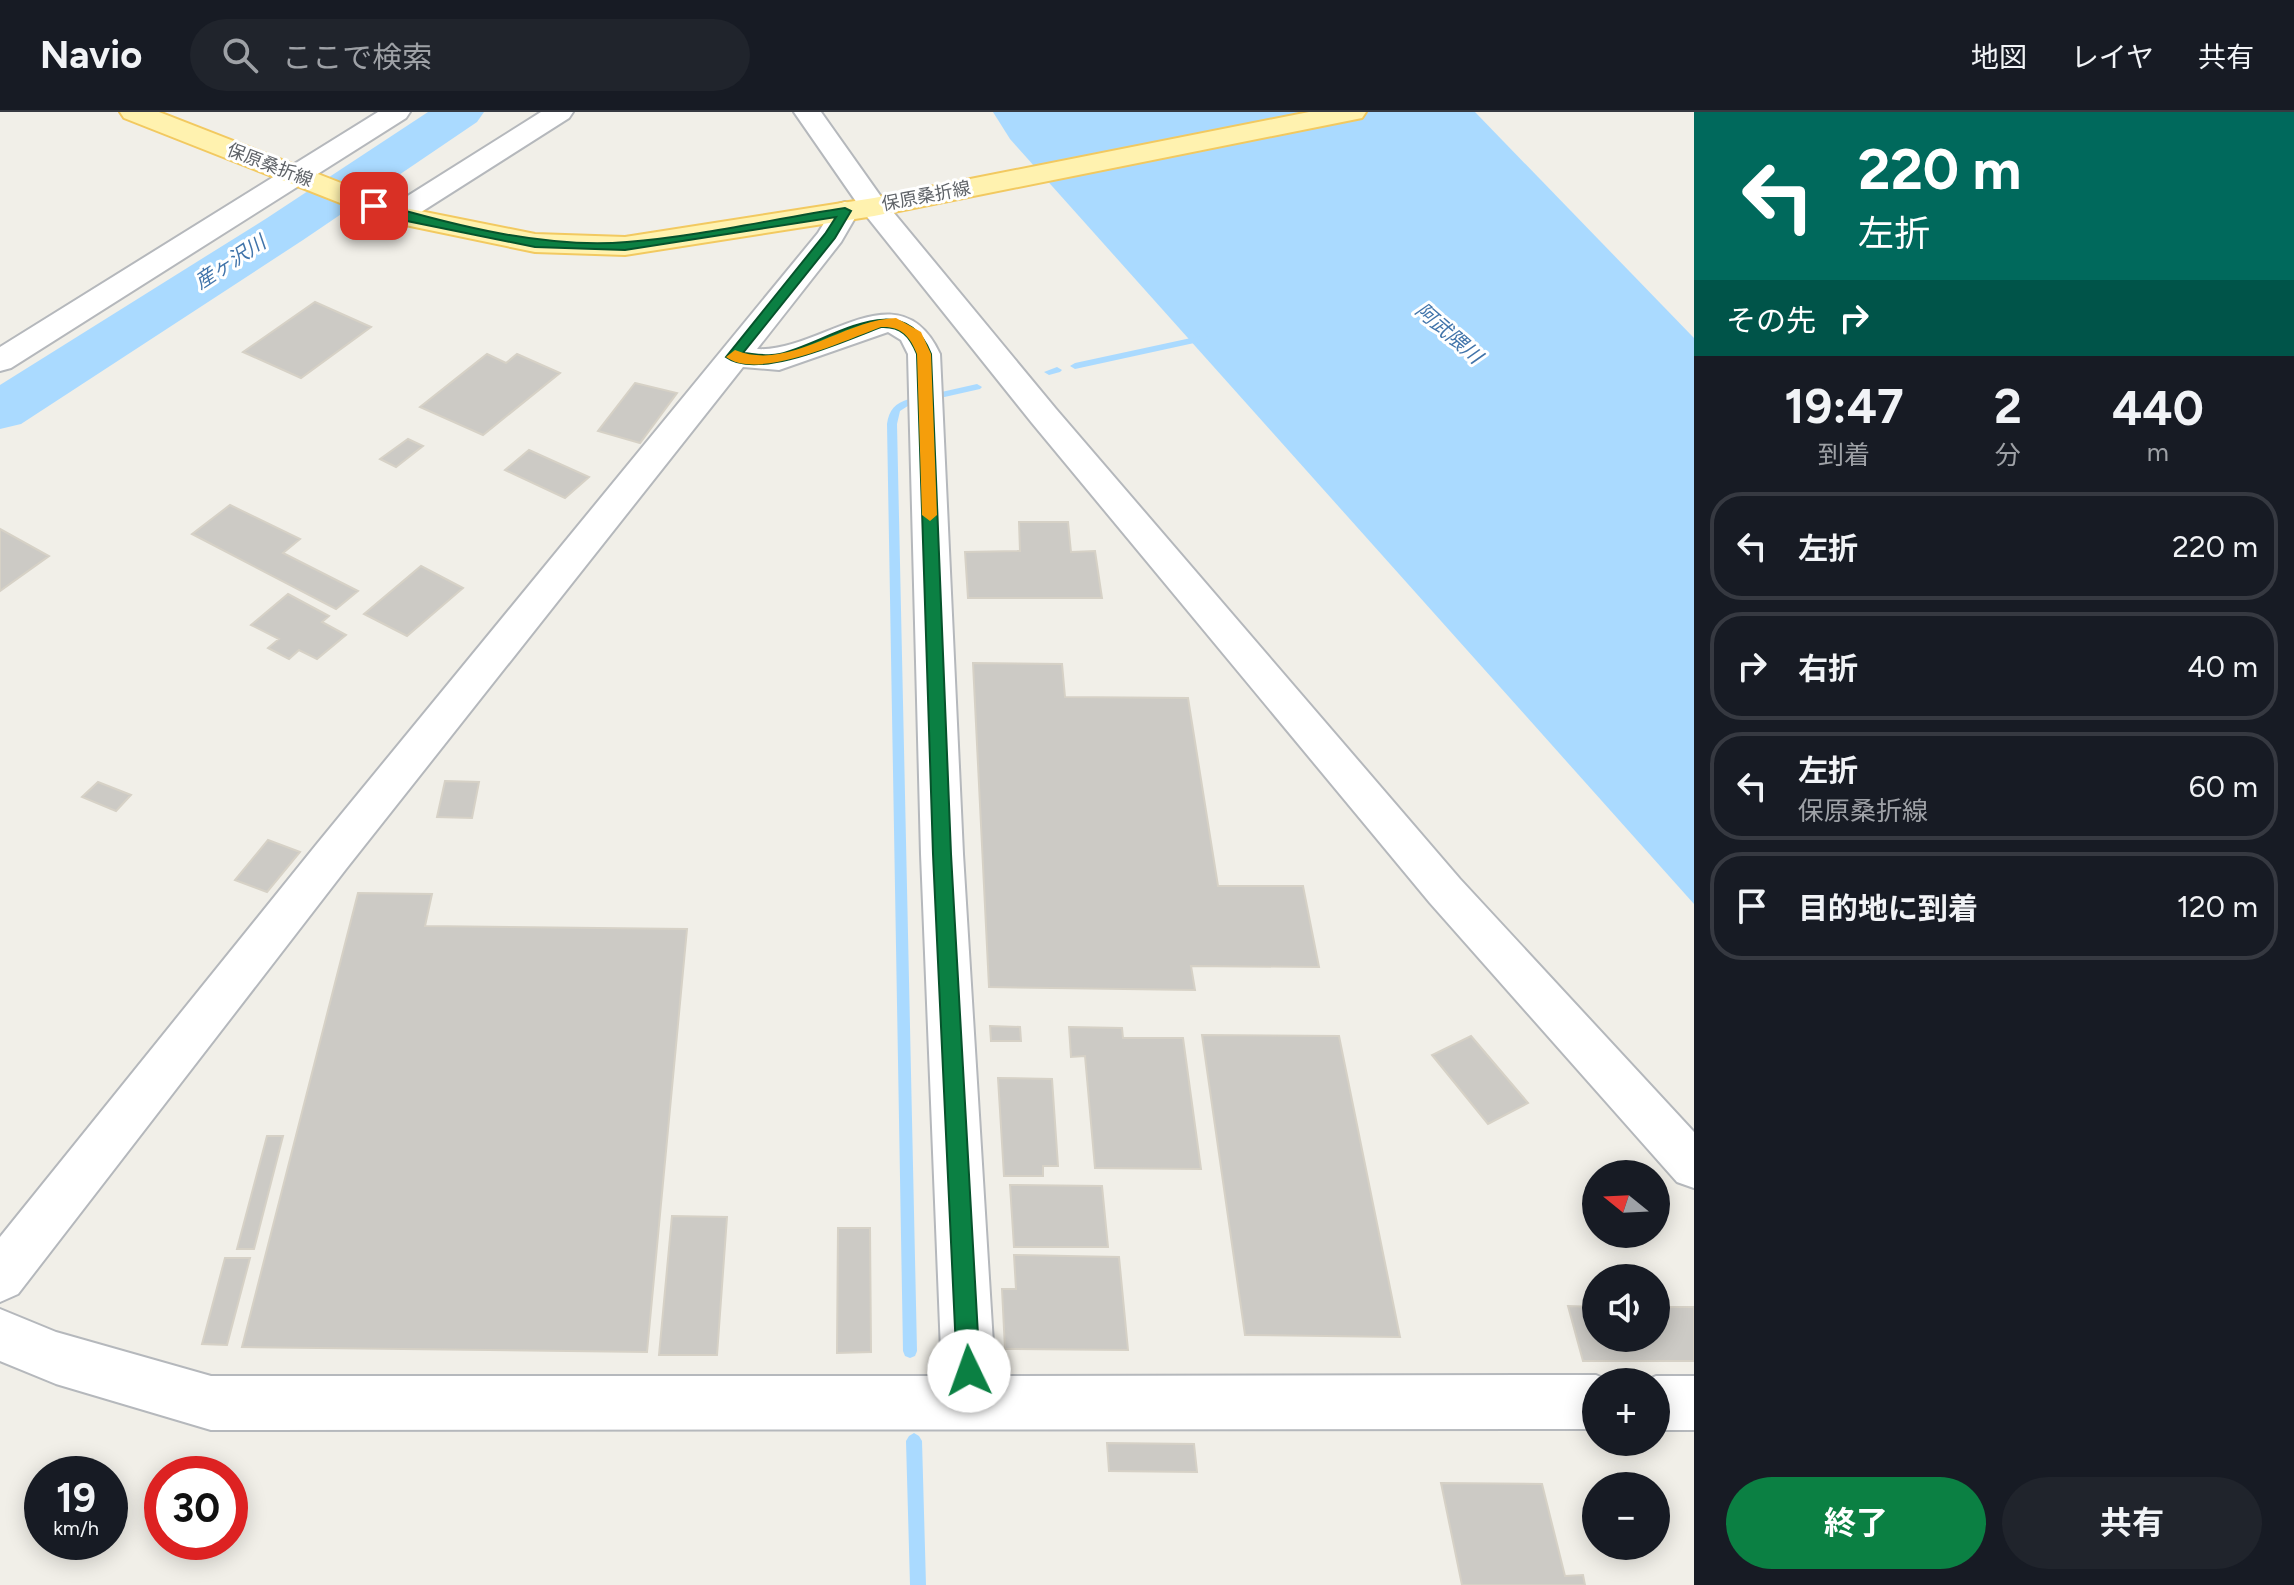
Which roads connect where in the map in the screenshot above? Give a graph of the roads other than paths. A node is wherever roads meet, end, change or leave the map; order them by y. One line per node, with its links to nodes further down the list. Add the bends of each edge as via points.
1 (134, 112): 6 (main road, 保原桑折線)
2 (397, 112): 6 (street)
3 (560, 112): 8 (street)
4 (807, 112): 7 (street)
5 (1352, 112): 7 (main road, 保原桑折線)
6 (299, 177): 8 (main road, 保原桑折線); 10 (street)
7 (869, 207): 8 (main road, 保原桑折線, via 625,246 535,243); 9 (street, via 831,236); 11 (street, via 1445,891)
8 (397, 215)
9 (733, 357): 12 (street); 14 (street, via 779,360 879,323 896,322 917,335 924,354)
10 (0, 361)
11 (1694, 1166)
12 (0, 1277)
13 (0, 1335): 14 (street, via 56,1358 211,1403)
14 (970, 1402): 15 (street)
15 (1582, 1402)
16 (1670, 1403): 17 (street)
17 (1694, 1403)

